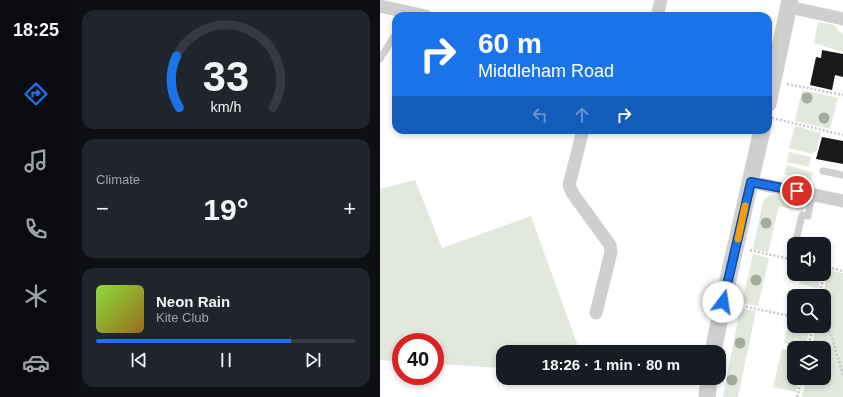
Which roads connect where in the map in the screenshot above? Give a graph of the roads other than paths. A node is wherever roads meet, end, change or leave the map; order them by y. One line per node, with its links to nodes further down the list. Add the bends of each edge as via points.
1 (661, 0): 6 (street)
2 (790, 4): 7 (street); 10 (street)
3 (380, 6): 4 (street)
4 (399, 9): 5 (street)
5 (411, 12)
6 (658, 12)
7 (843, 19)
8 (392, 40): 9 (lane)
9 (380, 59)
10 (772, 84)
11 (581, 134): 19 (street, via 569,185 610,245 612,252)
12 (761, 134): 15 (street)
13 (823, 171): 14 (lane)
14 (843, 175)
15 (751, 182): 16 (street); 20 (street)
16 (812, 194): 17 (street); 18 (lane, via 808,216 802,214)
17 (843, 201)
18 (797, 237)
19 (596, 313)
20 (714, 345)
21 (708, 385): 22 (street)
22 (707, 397)

